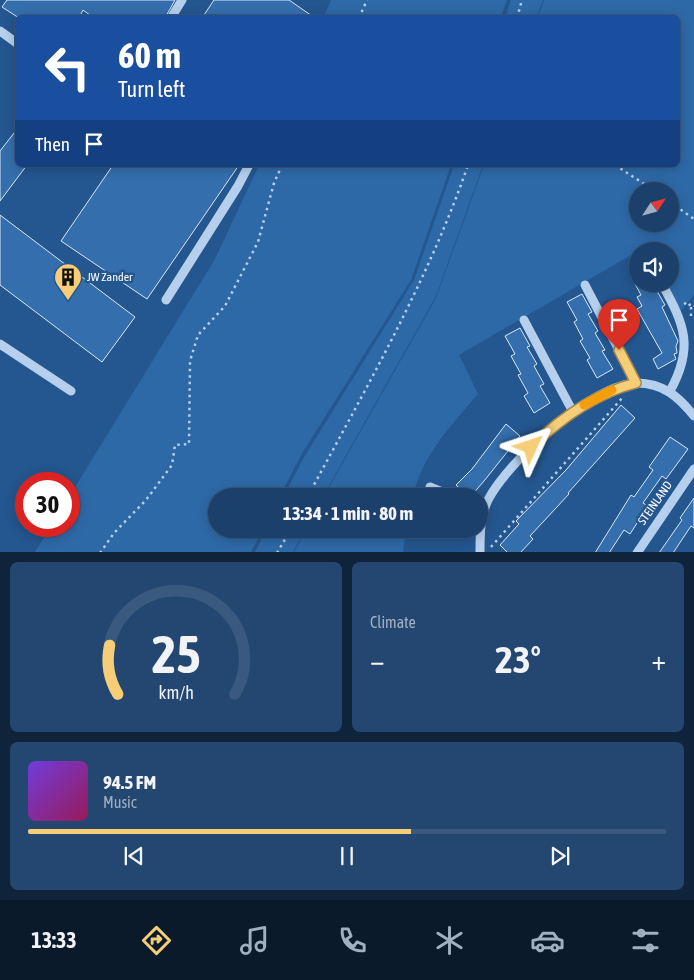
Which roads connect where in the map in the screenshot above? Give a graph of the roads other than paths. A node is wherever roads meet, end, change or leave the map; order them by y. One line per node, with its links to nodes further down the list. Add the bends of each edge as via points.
1 (182, 0): 2 (street)
2 (173, 15)
3 (0, 31): 4 (street)
4 (15, 42)
5 (248, 167): 8 (street)
6 (585, 285): 11 (street)
7 (666, 292): 13 (street, via 685,327 688,345 683,368)
8 (166, 300)
9 (524, 320): 14 (street)
10 (0, 344): 12 (street)
11 (636, 383): 13 (street); 14 (street, via 620,387)
12 (71, 391)
13 (670, 391): 15 (street)
14 (573, 412): 17 (street, via 512,466)
15 (694, 416)
16 (694, 468): 20 (street, STEINLAND)
17 (488, 500)
18 (482, 538): 19 (street)
19 (485, 551)
20 (637, 552)

